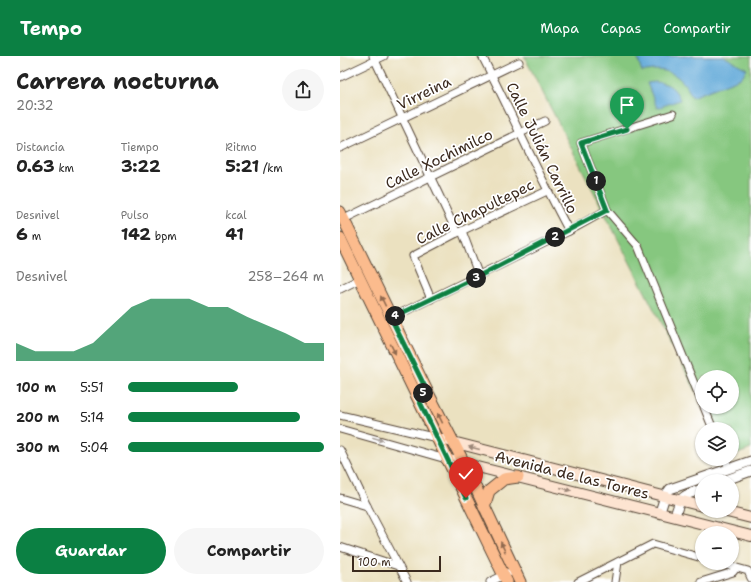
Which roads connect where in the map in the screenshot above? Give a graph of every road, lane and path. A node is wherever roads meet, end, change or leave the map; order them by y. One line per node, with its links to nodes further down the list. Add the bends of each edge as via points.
1 (384, 56): 3 (street)
2 (482, 56): 5 (street, Calle Julián Carrillo)
3 (374, 58): 6 (street); 8 (street)
4 (519, 62): 5 (street, Virreina)
5 (492, 75): 8 (street, Virreina); 10 (street, Calle Julián Carrillo)
6 (340, 77)
7 (673, 114): 14 (street, via 581,143)
8 (403, 118): 11 (street, Virreina); 12 (street)
9 (545, 121): 10 (street, Calle Xochimilco)
10 (520, 133): 12 (street, Calle Xochimilco); 13 (street, Calle Julián Carrillo)
11 (340, 148)
12 (431, 177): 15 (street, Calle Xochimilco); 17 (street)
13 (547, 191): 16 (street, Calle Julián Carrillo); 17 (street, Calle Chapultepec)
14 (607, 210): 16 (street); 24 (street, via 638,246)
15 (342, 216): 23 (main road, one-way to 15)
16 (569, 231): 19 (street)
17 (460, 232): 19 (street); 22 (street, Calle Chapultepec, via 413,256)
18 (340, 238): 20 (main road)
19 (479, 276): 22 (street)
20 (360, 279): 21 (street); 25 (main road, one-way to 25)
21 (340, 289)
22 (431, 299): 23 (street)
23 (391, 318): 25 (main road)
24 (695, 386)
25 (422, 393): 28 (main road); 29 (main road, one-way to 25)
26 (340, 415): 28 (street, Avenida de las Torres)
27 (340, 429): 31 (street, Avenida de las Torres, one-way to 31)
28 (437, 438): 29 (main road, Avenida de las Torres); 31 (main road)
29 (452, 442): 33 (main road); 34 (main road, Avenida de las Torres, one-way to 29)
30 (340, 450): 46 (street)
31 (446, 459): 33 (main road, Avenida de las Torres); 61 (main road)
32 (751, 460): 35 (street)
33 (464, 463): 39 (main road, Avenida de las Torres); 47 (main road)
34 (546, 466): 40 (main road); 42 (main road, Avenida de las Torres)
35 (729, 468): 37 (street); 42 (street, via 670,489)
36 (751, 471): 38 (street)
37 (731, 474)
38 (739, 475)
39 (518, 477): 40 (main road, Avenida de las Torres); 47 (main road, via 504,479 489,491)
40 (541, 483): 48 (main road, Avenida de las Torres, one-way to 48)
41 (695, 491): 44 (street, via 684,495)
42 (665, 496): 44 (main road, Avenida de las Torres); 48 (street)
43 (340, 498): 46 (street)
44 (680, 500): 45 (main road, Avenida de las Torres); 50 (street)
45 (695, 504)
46 (367, 506): 56 (street)
47 (484, 507): 58 (main road, one-way to 47)
48 (660, 512): 50 (main road, Avenida de las Torres)
49 (739, 515): 51 (main road)
50 (675, 516): 52 (main road, Avenida de las Torres)
51 (750, 518): 52 (main road)
52 (748, 535)
53 (340, 547): 56 (street)
54 (695, 556): 55 (street, via 653,544)
55 (618, 562): 65 (street); 66 (street)
56 (398, 566): 62 (street)
57 (739, 569): 60 (street, via 748,571)
58 (514, 570): 61 (street); 64 (main road)
59 (734, 570): 67 (street)
60 (751, 578)
61 (505, 579): 63 (street)
62 (407, 582)
63 (490, 582)
64 (520, 582)
65 (578, 582)
66 (615, 582)
67 (700, 582)

